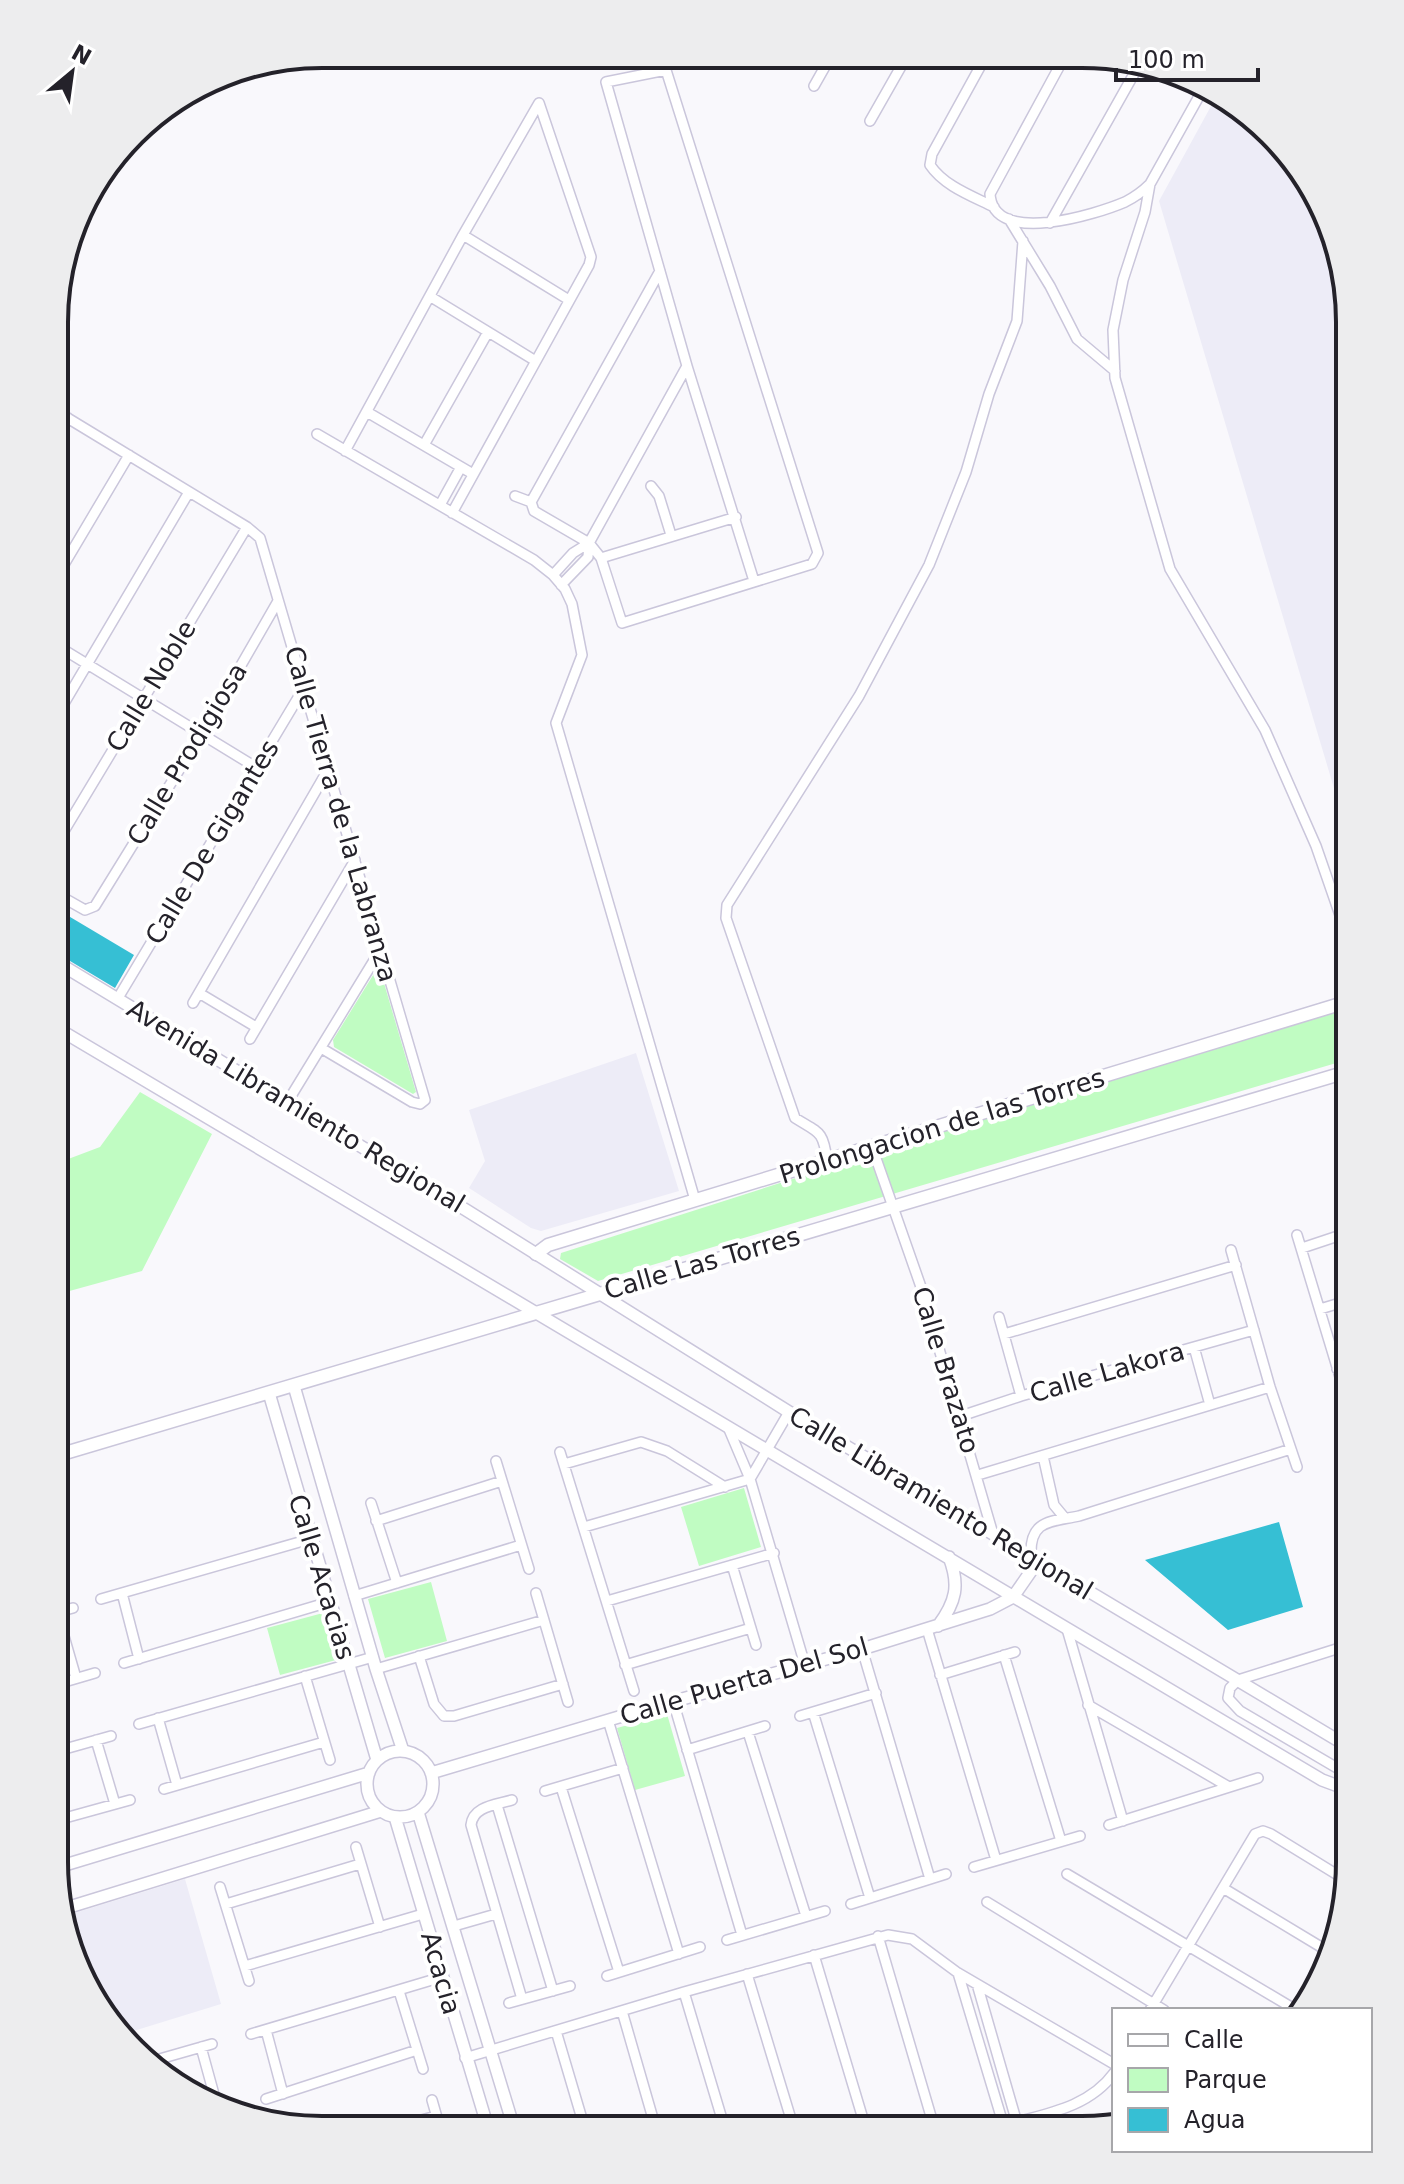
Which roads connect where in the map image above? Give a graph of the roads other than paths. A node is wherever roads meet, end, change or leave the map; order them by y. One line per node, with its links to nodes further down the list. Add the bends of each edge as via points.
1 (824, 68): 6 (street)
2 (900, 68): 8 (street)
3 (979, 68): 10 (street, via 930,165 936,174)
4 (1058, 68): 10 (street, via 990,194)
5 (1134, 74): 12 (street)
6 (814, 86)
7 (1199, 97): 9 (street)
8 (870, 121)
9 (1150, 184): 12 (street, via 1125,202); 21 (street, via 1113,330)
10 (994, 208): 11 (street)
11 (1009, 219): 12 (street); 14 (street)
12 (1050, 223)
13 (463, 235): 16 (street); 17 (street); 17 (street, via 539,103 591,257)
14 (1023, 241): 21 (street, via 1077,339); 71 (street, via 1017,321 929,565 859,696 727,905 726,918 795,1118 818,1132)
15 (660, 271): 20 (street); 33 (street); 43 (street, via 606,82 666,70 818,553 812,564)
16 (431, 297): 18 (street); 22 (street)
17 (569, 300): 19 (street)
18 (488, 332): 19 (street); 25 (street)
19 (534, 360): 29 (street)
20 (687, 366): 36 (street); 39 (street)
21 (1115, 371): 57 (street, via 1170,569 1265,730)
22 (367, 412): 25 (street); 26 (street)
23 (68, 418): 27 (street)
24 (317, 434): 26 (street)
25 (424, 445): 28 (street)
26 (345, 451): 34 (street)
27 (129, 455): 31 (street); 40 (street)
28 (461, 467): 29 (street); 34 (street)
29 (473, 474): 35 (street)
30 (651, 486): 38 (street)
31 (189, 492): 37 (street); 47 (street)
32 (515, 496): 33 (street)
33 (531, 502): 39 (street, via 534,511)
34 (440, 505): 35 (street)
35 (452, 513): 42 (street)
36 (736, 517): 38 (street); 43 (street)
37 (247, 527): 45 (street, Calle Tierra de la Labranza, via 260,538); 50 (street, Calle Noble)
38 (671, 535): 41 (street)
39 (589, 543): 41 (street); 42 (street); 44 (street, via 588,557)
40 (68, 558)
41 (601, 558): 43 (street, via 622,623)
42 (553, 575): 44 (street)
43 (754, 581)
44 (561, 585): 72 (street, via 572,604 582,655 556,723)
45 (278, 601): 48 (street, Calle Tierra de la Labranza); 51 (street, Calle Prodigiosa)
46 (68, 652): 47 (street)
47 (88, 665): 49 (street); 50 (street)
48 (305, 686): 52 (street, Calle De Gigantes); 53 (street, Calle Tierra de la Labranza)
49 (68, 698)
50 (144, 699): 51 (street); 54 (street, Calle Noble)
51 (202, 733): 52 (street); 56 (street, Calle Prodigiosa, via 95,906 85,910)
52 (257, 768): 61 (street, Calle De Gigantes)
53 (329, 768): 55 (street, Calle Tierra de la Labranza); 60 (street)
54 (68, 825)
55 (355, 860): 58 (street, Calle Tierra de la Labranza); 64 (street)
56 (68, 900)
57 (1336, 903)
58 (381, 949): 67 (street); 67 (street, Calle Tierra de la Labranza, via 425,1100 412,1102)
59 (68, 969): 61 (street, Avenida Libramiento Regional)
60 (199, 993): 62 (street); 64 (street)
61 (118, 998): 69 (street, Avenida Libramiento Regional)
62 (193, 1003)
63 (1336, 1005): 70 (main road, Prolongacion de las Torres)
64 (256, 1027): 66 (street)
65 (68, 1035): 83 (street)
66 (250, 1039)
67 (321, 1048): 69 (street)
68 (1336, 1075): 73 (main road, Calle Las Torres)
69 (288, 1101): 78 (street, Avenida Libramiento Regional)
70 (872, 1147): 71 (main road, Prolongacion de las Torres); 73 (street, Calle Brazato)
71 (827, 1160): 72 (main road, Prolongacion de las Torres)
72 (695, 1200): 78 (main road, Prolongacion de las Torres, via 548,1245)
73 (895, 1207): 80 (main road, Calle Las Torres); 95 (street, Calle Brazato)
74 (1297, 1235): 76 (street)
75 (1335, 1237): 76 (street)
76 (1302, 1248): 82 (street)
77 (1231, 1250): 79 (street)
78 (536, 1254): 80 (street, Calle Libramiento Regional)
79 (1236, 1265): 85 (street); 86 (street)
80 (597, 1294): 83 (main road, Calle Las Torres); 94 (street, Calle Libramiento Regional)
81 (1335, 1304): 82 (street)
82 (1320, 1309): 88 (street)
83 (534, 1313): 89 (main road, Calle Las Torres); 96 (street, Calle Libramiento Regional)
84 (999, 1317): 86 (street)
85 (1254, 1330): 87 (street, Calle Lakora); 90 (street)
86 (1004, 1334): 92 (street)
87 (1194, 1347): 92 (street, Calle Lakora); 93 (street)
88 (1335, 1363)
89 (294, 1386): 91 (main road, Calle Las Torres); 124 (street, Calle Acacias)
90 (1270, 1387): 93 (street); 97 (street)
91 (269, 1393): 99 (main road, Calle Las Torres); 114 (street, Calle Acacias)
92 (1021, 1396): 95 (street, Calle Lakora)
93 (1210, 1405): 101 (street)
94 (789, 1412): 98 (street); 113 (street, Calle Libramiento Regional)
95 (961, 1416): 105 (street, Calle Brazato)
96 (728, 1427): 98 (street, Calle Libramiento Regional); 106 (street)
97 (1291, 1449): 104 (street); 110 (street)
98 (767, 1450): 106 (street); 117 (street, Calle Libramiento Regional)
99 (68, 1452)
100 (560, 1452): 103 (street)
101 (1043, 1456): 105 (street); 110 (street, via 1054,1505)
102 (496, 1461): 107 (street)
103 (564, 1464): 108 (street, via 641,1442 667,1451); 112 (street)
104 (1297, 1467)
105 (978, 1475): 113 (street, Calle Brazato)
106 (750, 1479): 108 (street); 116 (street)
107 (502, 1481): 111 (street); 115 (street)
108 (725, 1487): 112 (street)
109 (371, 1503): 111 (street)
110 (1064, 1517): 118 (street, via 1039,1527 1030,1541)
111 (376, 1521): 121 (street)
112 (584, 1527): 127 (street)
113 (993, 1534): 118 (street, Calle Libramiento Regional)
114 (310, 1539): 122 (street); 128 (street, Calle Acacias)
115 (521, 1545): 120 (street); 121 (street)
116 (774, 1553): 119 (street); 147 (street)
117 (949, 1557): 125 (street, Calle Libramiento Regional); 132 (street, via 957,1588 950,1609)
118 (1034, 1559): 125 (street); 152 (street, Calle Libramiento Regional)
119 (732, 1565): 127 (street); 133 (street)
120 (529, 1569)
121 (397, 1583): 124 (street)
122 (122, 1593): 126 (street); 142 (street)
123 (536, 1593): 131 (street)
124 (354, 1596): 144 (street, Calle Acacias)
125 (1013, 1597): 132 (street, Calle Puerta Del Sol); 134 (street, Calle Libramiento Regional)
126 (101, 1599)
127 (607, 1601): 146 (street)
128 (329, 1602): 142 (street); 145 (street, Calle Acacias)
129 (73, 1608): 130 (street)
130 (68, 1609)
131 (544, 1620): 141 (street); 154 (street)
132 (933, 1627): 136 (street, Calle Puerta Del Sol); 149 (street)
133 (751, 1628): 135 (street); 146 (street)
134 (1067, 1629): 159 (street); 182 (street, Calle Libramiento Regional)
135 (756, 1645)
136 (862, 1649): 147 (street, Calle Puerta Del Sol); 156 (street)
137 (1335, 1649): 152 (street)
138 (68, 1652): 151 (street)
139 (1015, 1652): 140 (street)
140 (1004, 1655): 149 (street); 198 (street)
141 (419, 1656): 144 (street); 154 (street, via 434,1704 444,1716)
142 (139, 1659): 143 (street)
143 (124, 1663)
144 (374, 1663): 145 (street); 173 (street, Calle Acacias)
145 (347, 1664): 150 (street); 175 (street, Calle Acacias)
146 (625, 1665): 155 (street)
147 (805, 1665): 157 (street, Calle Puerta Del Sol)
148 (95, 1673): 151 (street)
149 (940, 1675): 200 (street)
150 (305, 1676): 162 (street); 170 (street)
151 (76, 1678): 153 (street)
152 (1238, 1680): 168 (street, Calle Libramiento Regional); 176 (street, via 1228,1698 1240,1711)
153 (68, 1681)
154 (563, 1684): 158 (street)
155 (634, 1691)
156 (876, 1693): 160 (street); 207 (street)
157 (673, 1701): 163 (street, Calle Puerta Del Sol); 172 (street)
158 (568, 1702)
159 (1088, 1705): 184 (street); 195 (street)
160 (813, 1712): 161 (street); 210 (street)
161 (800, 1716)
162 (158, 1718): 164 (street); 181 (street)
163 (608, 1720): 177 (street); 179 (street, Calle Puerta Del Sol)
164 (139, 1724)
165 (765, 1726): 166 (street)
166 (748, 1732): 172 (street); 218 (street)
167 (111, 1736): 169 (street)
168 (1335, 1739)
169 (96, 1740): 171 (street); 189 (street)
170 (324, 1742): 174 (street); 181 (street)
171 (68, 1748)
172 (687, 1750): 221 (street)
173 (403, 1751): 175 (street); 179 (street, via 420,1758)
174 (330, 1760)
175 (377, 1760): 178 (street)
176 (1335, 1767)
177 (623, 1768): 183 (street); 227 (street)
178 (369, 1773): 191 (street, via 367,1790); 201 (street)
179 (431, 1773): 192 (street, via 433,1791)
180 (1258, 1778): 184 (street)
181 (177, 1785): 185 (street)
182 (1335, 1785)
183 (561, 1787): 186 (street); 230 (street)
184 (1229, 1787): 195 (street)
185 (164, 1789)
186 (545, 1791)
187 (130, 1800): 189 (street)
188 (512, 1800): 190 (street)
189 (115, 1804): 193 (street)
190 (497, 1805): 217 (street, via 478,1811 471,1820); 239 (street)
191 (381, 1811): 194 (street); 214 (street)
192 (418, 1812): 194 (street); 219 (street)
193 (68, 1817)
194 (395, 1817): 216 (street, Acacia)
195 (1123, 1821): 196 (street)
196 (1109, 1825)
197 (1080, 1836): 198 (street)
198 (1061, 1841): 200 (street)
199 (356, 1847): 202 (street)
200 (996, 1860): 203 (street)
201 (68, 1864)
202 (360, 1864): 212 (street); 220 (street)
203 (974, 1867)
204 (1335, 1873): 209 (street, via 1271,1834 1258,1833)
205 (946, 1874): 207 (street)
206 (1067, 1874): 224 (street)
207 (930, 1879): 210 (street)
208 (220, 1887): 212 (street)
209 (1223, 1888): 224 (street); 226 (street)
210 (870, 1898): 213 (street)
211 (987, 1902): 243 (street)
212 (226, 1904): 229 (street)
213 (851, 1904)
214 (72, 1906)
215 (825, 1911): 218 (street)
216 (423, 1914): 220 (street); 234 (street, Acacia)
217 (496, 1914): 219 (street); 241 (street)
218 (806, 1916): 221 (street)
219 (454, 1926): 252 (street)
220 (380, 1927): 229 (street)
221 (742, 1935): 223 (street)
222 (878, 1936): 228 (street); 231 (street, via 900,1935); 270 (street)
223 (727, 1940)
224 (1189, 1946): 243 (street); 244 (street)
225 (700, 1947): 227 (street)
226 (1322, 1947)
227 (679, 1954): 230 (street)
228 (814, 1955): 232 (street); 269 (street)
229 (245, 1966): 235 (street)
230 (619, 1972): 233 (street)
231 (958, 1973): 236 (street); 271 (street)
232 (747, 1974): 240 (street); 268 (street)
233 (607, 1976)
234 (442, 1977): 238 (street); 253 (street, Acacia)
235 (249, 1981)
236 (977, 1984): 255 (street); 272 (street)
237 (570, 1986): 239 (street)
238 (399, 1991): 246 (street); 251 (street)
239 (553, 1991): 241 (street)
240 (684, 1992): 245 (street); 267 (street)
241 (522, 1999): 242 (street)
242 (509, 2003)
243 (1152, 2007)
244 (1290, 2007)
245 (622, 2011): 247 (street); 266 (street)
246 (266, 2030): 248 (street); 259 (street)
247 (556, 2031): 252 (street); 265 (street)
248 (251, 2034)
249 (212, 2044): 250 (street)
250 (201, 2047): 254 (street); 258 (street)
251 (417, 2050): 256 (street); 259 (street)
252 (490, 2051): 253 (street); 264 (street)
253 (465, 2058): 263 (street, Acacia)
254 (161, 2059)
255 (1112, 2063)
256 (423, 2069)
257 (1112, 2075): 273 (street, via 1074,2106)
258 (213, 2091)
259 (283, 2094): 260 (street)
260 (266, 2099)
261 (432, 2100): 262 (street)
262 (436, 2116)
263 (484, 2116)
264 (510, 2116)
265 (581, 2116)
266 (652, 2116)
267 (721, 2116)
268 (790, 2116)
269 (862, 2116)
270 (931, 2116)
271 (1001, 2116)
272 (1014, 2116)
273 (1046, 2116)

